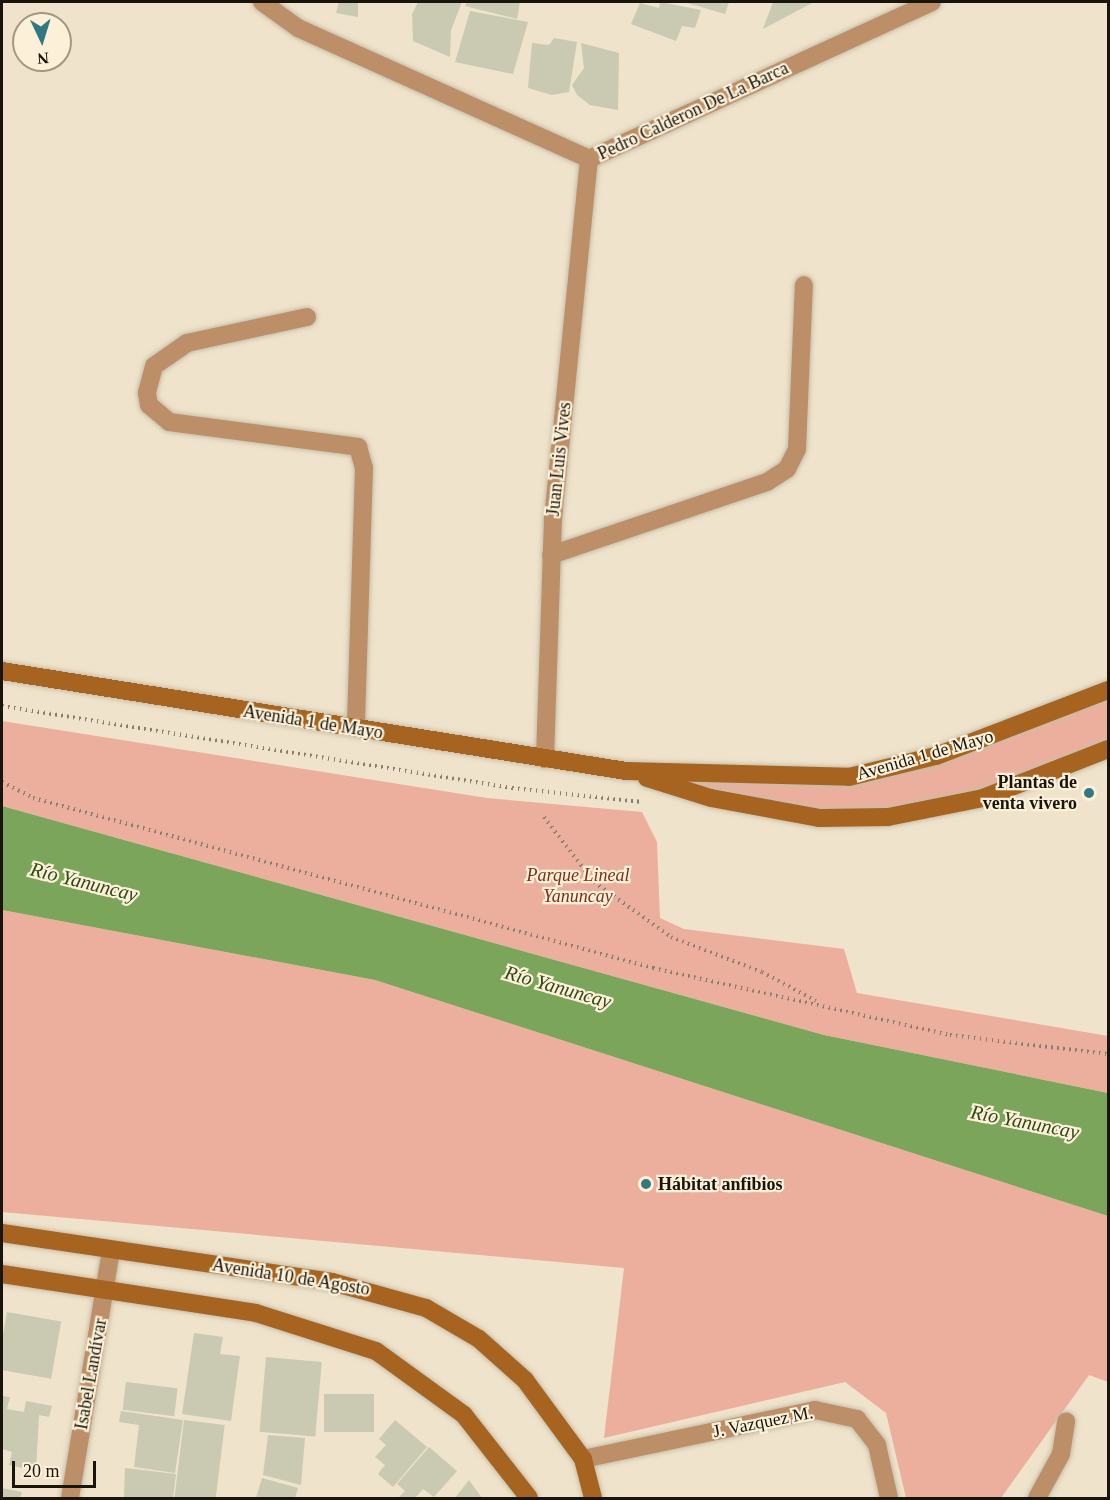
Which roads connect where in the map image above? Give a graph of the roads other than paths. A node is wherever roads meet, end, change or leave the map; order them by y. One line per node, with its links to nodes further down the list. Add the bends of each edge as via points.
1 (262, 2): 3 (street, Pedro Calderon De La Barca, via 298,28)
2 (932, 2): 3 (street, Pedro Calderon De La Barca)
3 (589, 159): 6 (street, Juan Luis Vives)
4 (804, 285): 6 (street, via 797,449 787,469 767,482)
5 (307, 317): 9 (street, via 187,343 154,366 147,393 149,405 168,422 358,447 364,468)
6 (551, 555): 11 (street, Juan Luis Vives)
7 (2, 671): 9 (main road, Avenida 1 de Mayo)
8 (1108, 690): 12 (main road, Avenida 1 de Mayo, via 936,756 849,777)
9 (356, 728): 11 (main road, Avenida 1 de Mayo)
10 (1108, 749): 12 (main road, Avenida 1 de Mayo, via 993,795 888,817 820,818 711,798)
11 (545, 759): 12 (main road, Avenida 1 de Mayo)
12 (626, 771)
13 (2, 1233): 14 (main road, Avenida 10 de Agosto)
14 (111, 1250): 16 (street, Isabel Landívar); 18 (main road, Avenida 10 de Agosto, via 332,1282 426,1308 479,1339 525,1380)
15 (2, 1274): 16 (main road)
16 (105, 1290): 19 (street, Isabel Landívar); 20 (main road, via 256,1313 376,1351 464,1415)
17 (1065, 1421): 23 (street, via 1061,1454)
18 (583, 1459): 21 (main road, Avenida 10 de Agosto); 22 (street, J. Vazquez M., via 815,1410 857,1419 878,1445)
19 (70, 1498)
20 (529, 1498)
21 (593, 1498)
22 (889, 1498)
23 (1037, 1498)

